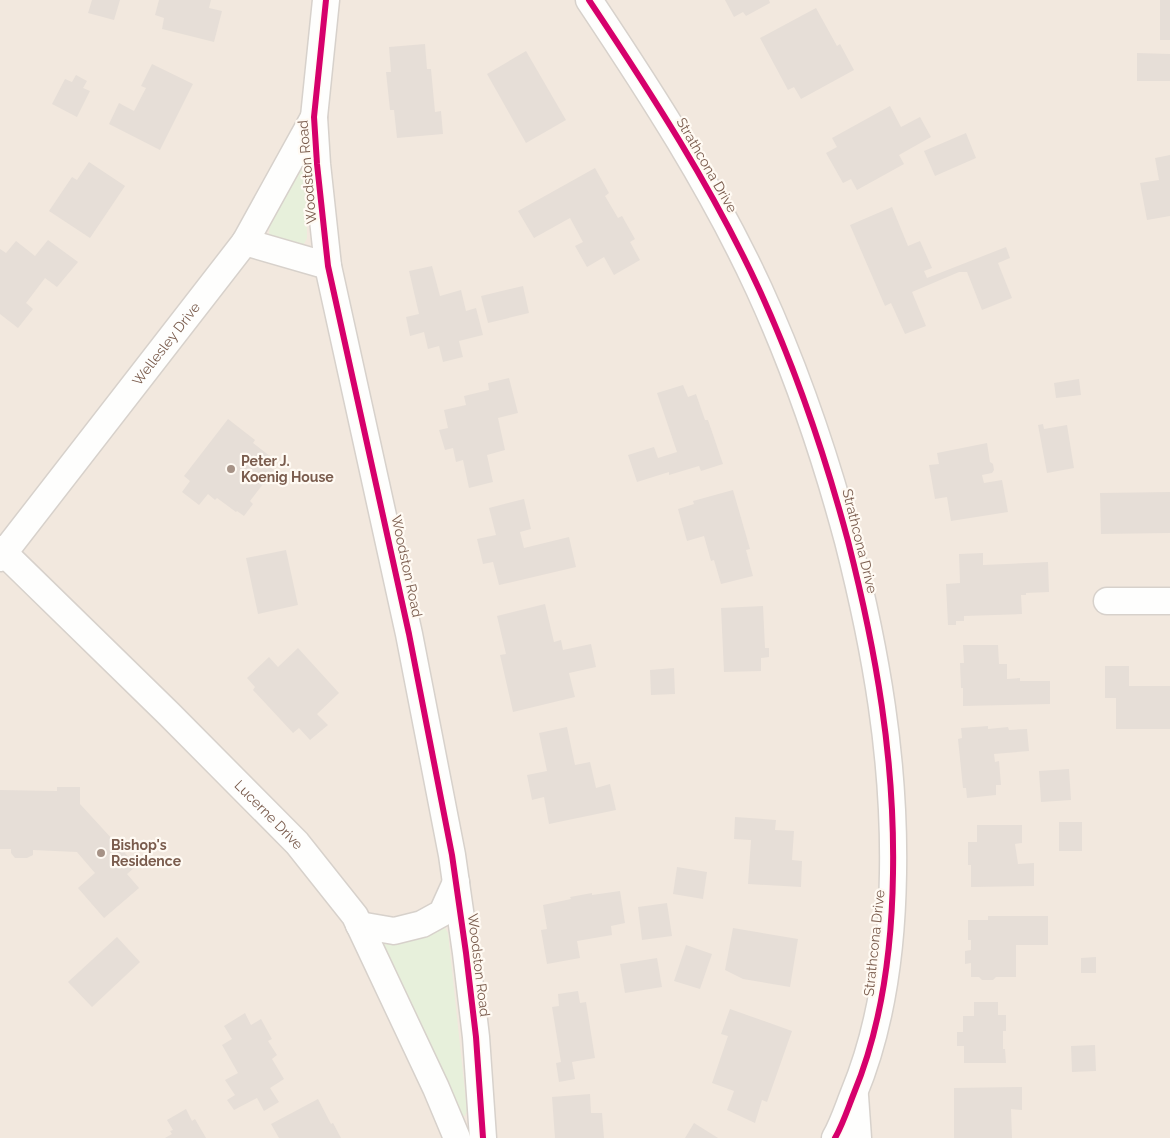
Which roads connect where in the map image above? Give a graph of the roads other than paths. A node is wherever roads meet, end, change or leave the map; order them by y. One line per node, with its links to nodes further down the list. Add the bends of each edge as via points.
1 (326, 0): 3 (street, Woodston Road)
2 (589, 0): 11 (street, Strathcona Drive, via 701,177 759,289 808,408 860,586 888,743 894,828 888,960 878,1021)
3 (314, 117): 4 (street, Wellesley Drive); 5 (street, Woodston Road)
4 (245, 242): 5 (street); 6 (street, Wellesley Drive)
5 (328, 266): 9 (street, Woodston Road, via 409,634)
6 (1, 553): 10 (street, Lucerne Drive, via 170,714 296,843)
7 (1107, 601): 8 (street)
8 (1170, 601)
9 (456, 882): 10 (street, via 442,913 422,924 394,931); 13 (street, Woodston Road, via 476,1037)
10 (359, 925): 12 (street, Lucerne Drive)
11 (854, 1093): 14 (street, Strathcona Drive); 15 (street)
12 (457, 1138)
13 (483, 1138)
14 (835, 1138)
15 (858, 1138)

